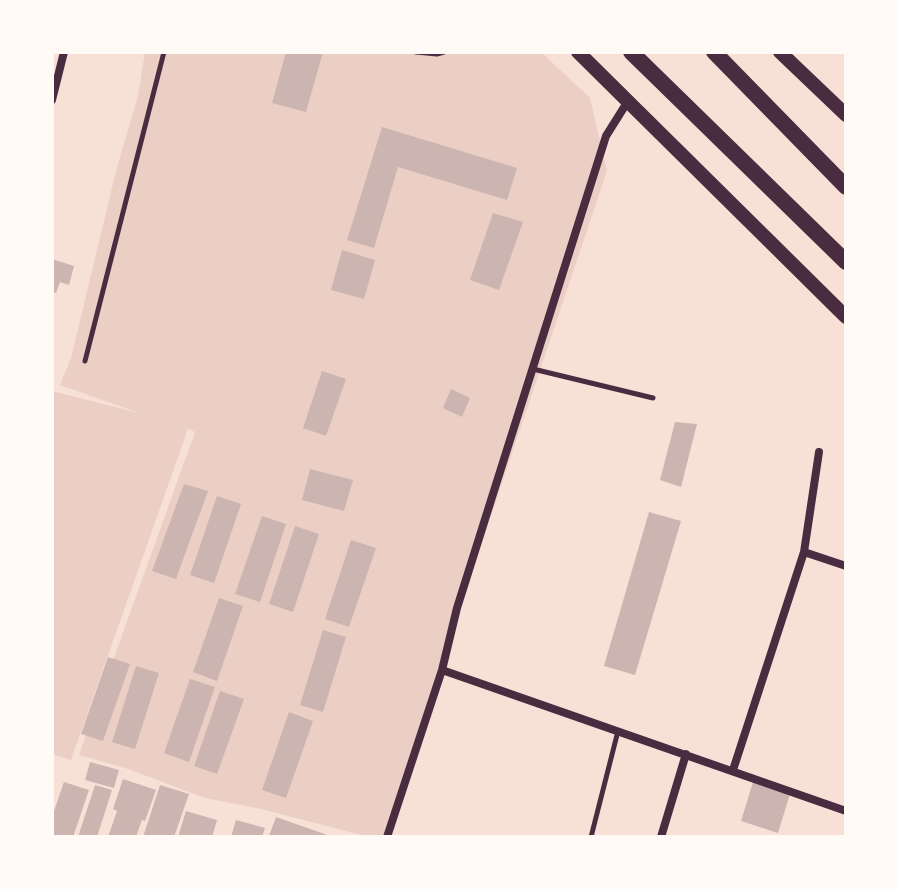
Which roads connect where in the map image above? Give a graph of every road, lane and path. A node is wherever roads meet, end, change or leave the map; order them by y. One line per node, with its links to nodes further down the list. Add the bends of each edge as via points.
1 (64, 52): 9 (street)
2 (164, 52): 15 (lane)
3 (416, 52): 4 (lane)
4 (444, 52)
5 (578, 52): 10 (main road)
6 (631, 52): 13 (main road)
7 (714, 52): 12 (main road)
8 (780, 52): 11 (main road)
9 (52, 100)
10 (628, 101): 14 (main road); 16 (street, via 606,136)
11 (846, 115)
12 (846, 187)
13 (846, 262)
14 (846, 317)
15 (85, 361)
16 (532, 369): 17 (lane); 21 (street)
17 (653, 398)
18 (819, 452): 19 (street)
19 (804, 552): 20 (street); 24 (street)
20 (846, 566)
21 (442, 670): 22 (street); 26 (street)
22 (618, 730): 23 (street); 27 (lane)
23 (686, 754): 24 (street); 28 (street)
24 (733, 770): 25 (street)
25 (846, 811)
26 (387, 837)
27 (591, 837)
28 (661, 837)

